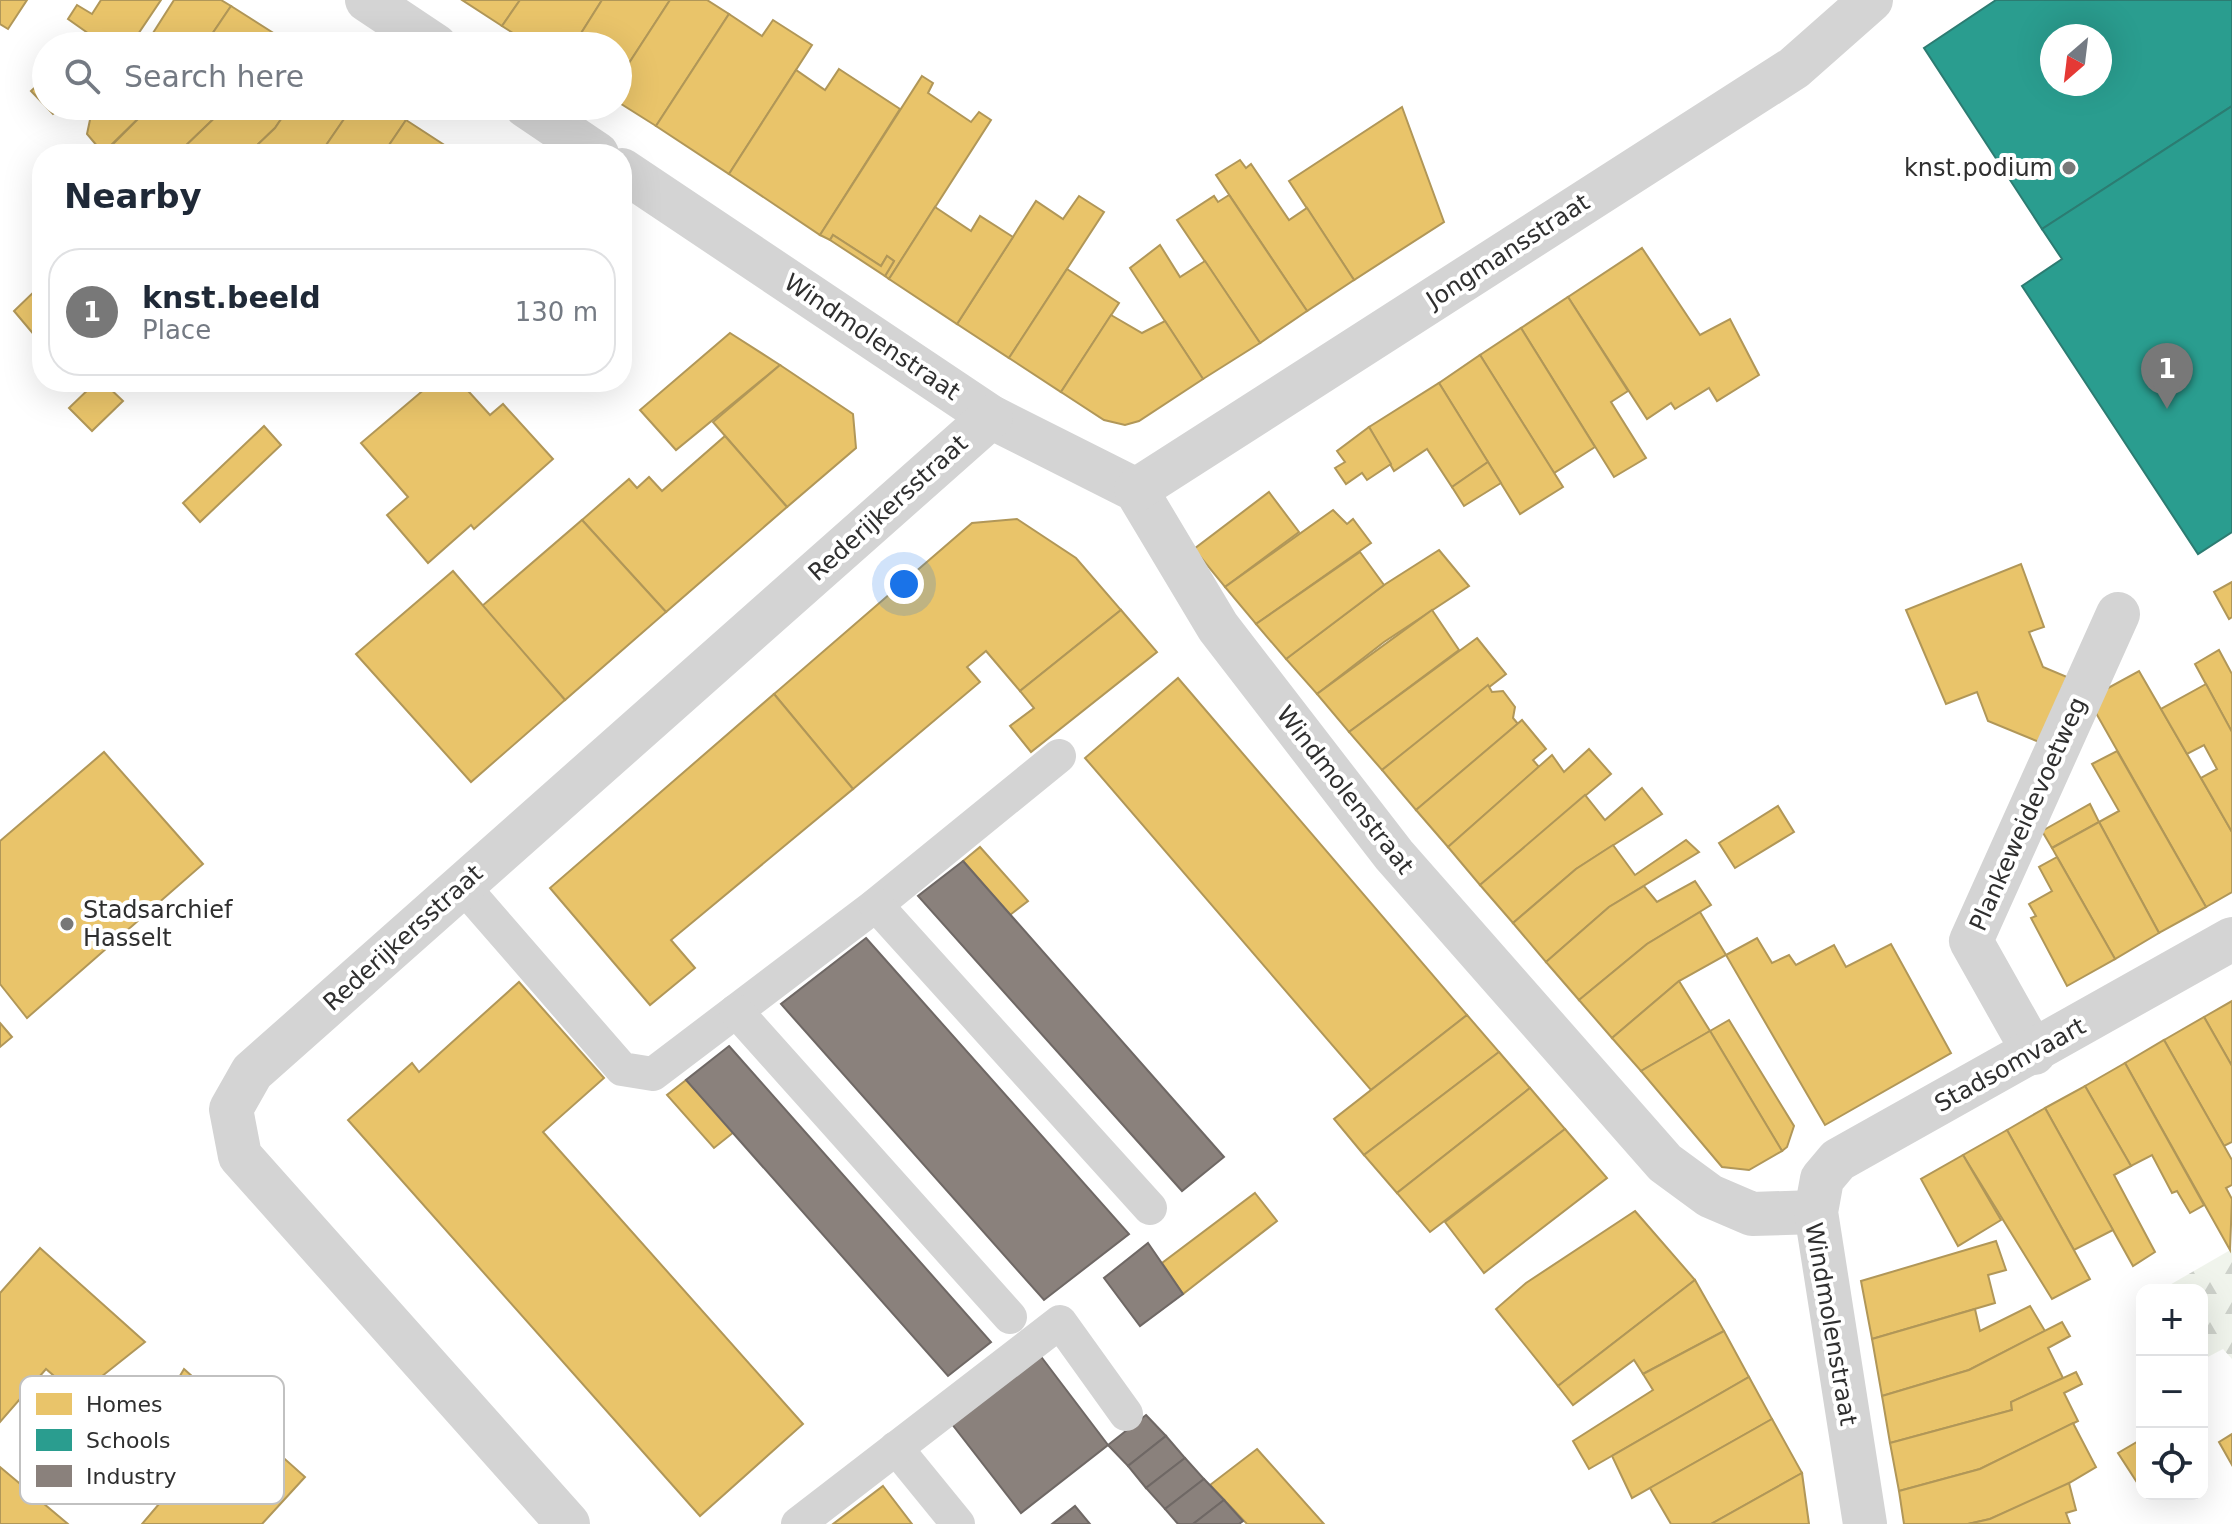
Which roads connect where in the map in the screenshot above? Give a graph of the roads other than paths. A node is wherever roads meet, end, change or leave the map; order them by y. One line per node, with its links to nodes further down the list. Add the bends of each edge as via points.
1 (367, 0): 3 (street)
2 (1871, 0): 8 (street, Jongmansstraat, via 1794,68)
3 (415, 32)
4 (547, 120): 5 (street)
5 (582, 144)
6 (632, 177): 7 (street, Windmolenstraat)
7 (991, 417): 8 (street, Windmolenstraat); 11 (street, Rederijkersstraat)
8 (1136, 490): 17 (street, Windmolenstraat, via 1218,627 1394,855 1665,1163 1710,1196 1752,1214)
9 (2118, 614): 15 (street, Plankeweidevoetweg, via 1971,941)
10 (1059, 756): 12 (lane)
11 (462, 885): 14 (lane, via 622,1069 653,1074); 21 (street, Rederijkersstraat, via 252,1072 231,1109 240,1156)
12 (876, 905): 14 (lane); 16 (lane)
13 (2232, 939): 15 (street, Stadsomvaart)
14 (736, 1011): 18 (lane)
15 (2034, 1053): 17 (street, Stadsomvaart, via 1838,1160 1822,1179)
16 (1150, 1208)
17 (1816, 1212): 24 (street, Windmolenstraat)
18 (1010, 1317)
19 (1126, 1414): 20 (lane, via 1060,1322)
20 (896, 1448): 22 (lane); 23 (lane)
21 (568, 1524)
22 (798, 1524)
23 (958, 1524)
24 (1865, 1524)

